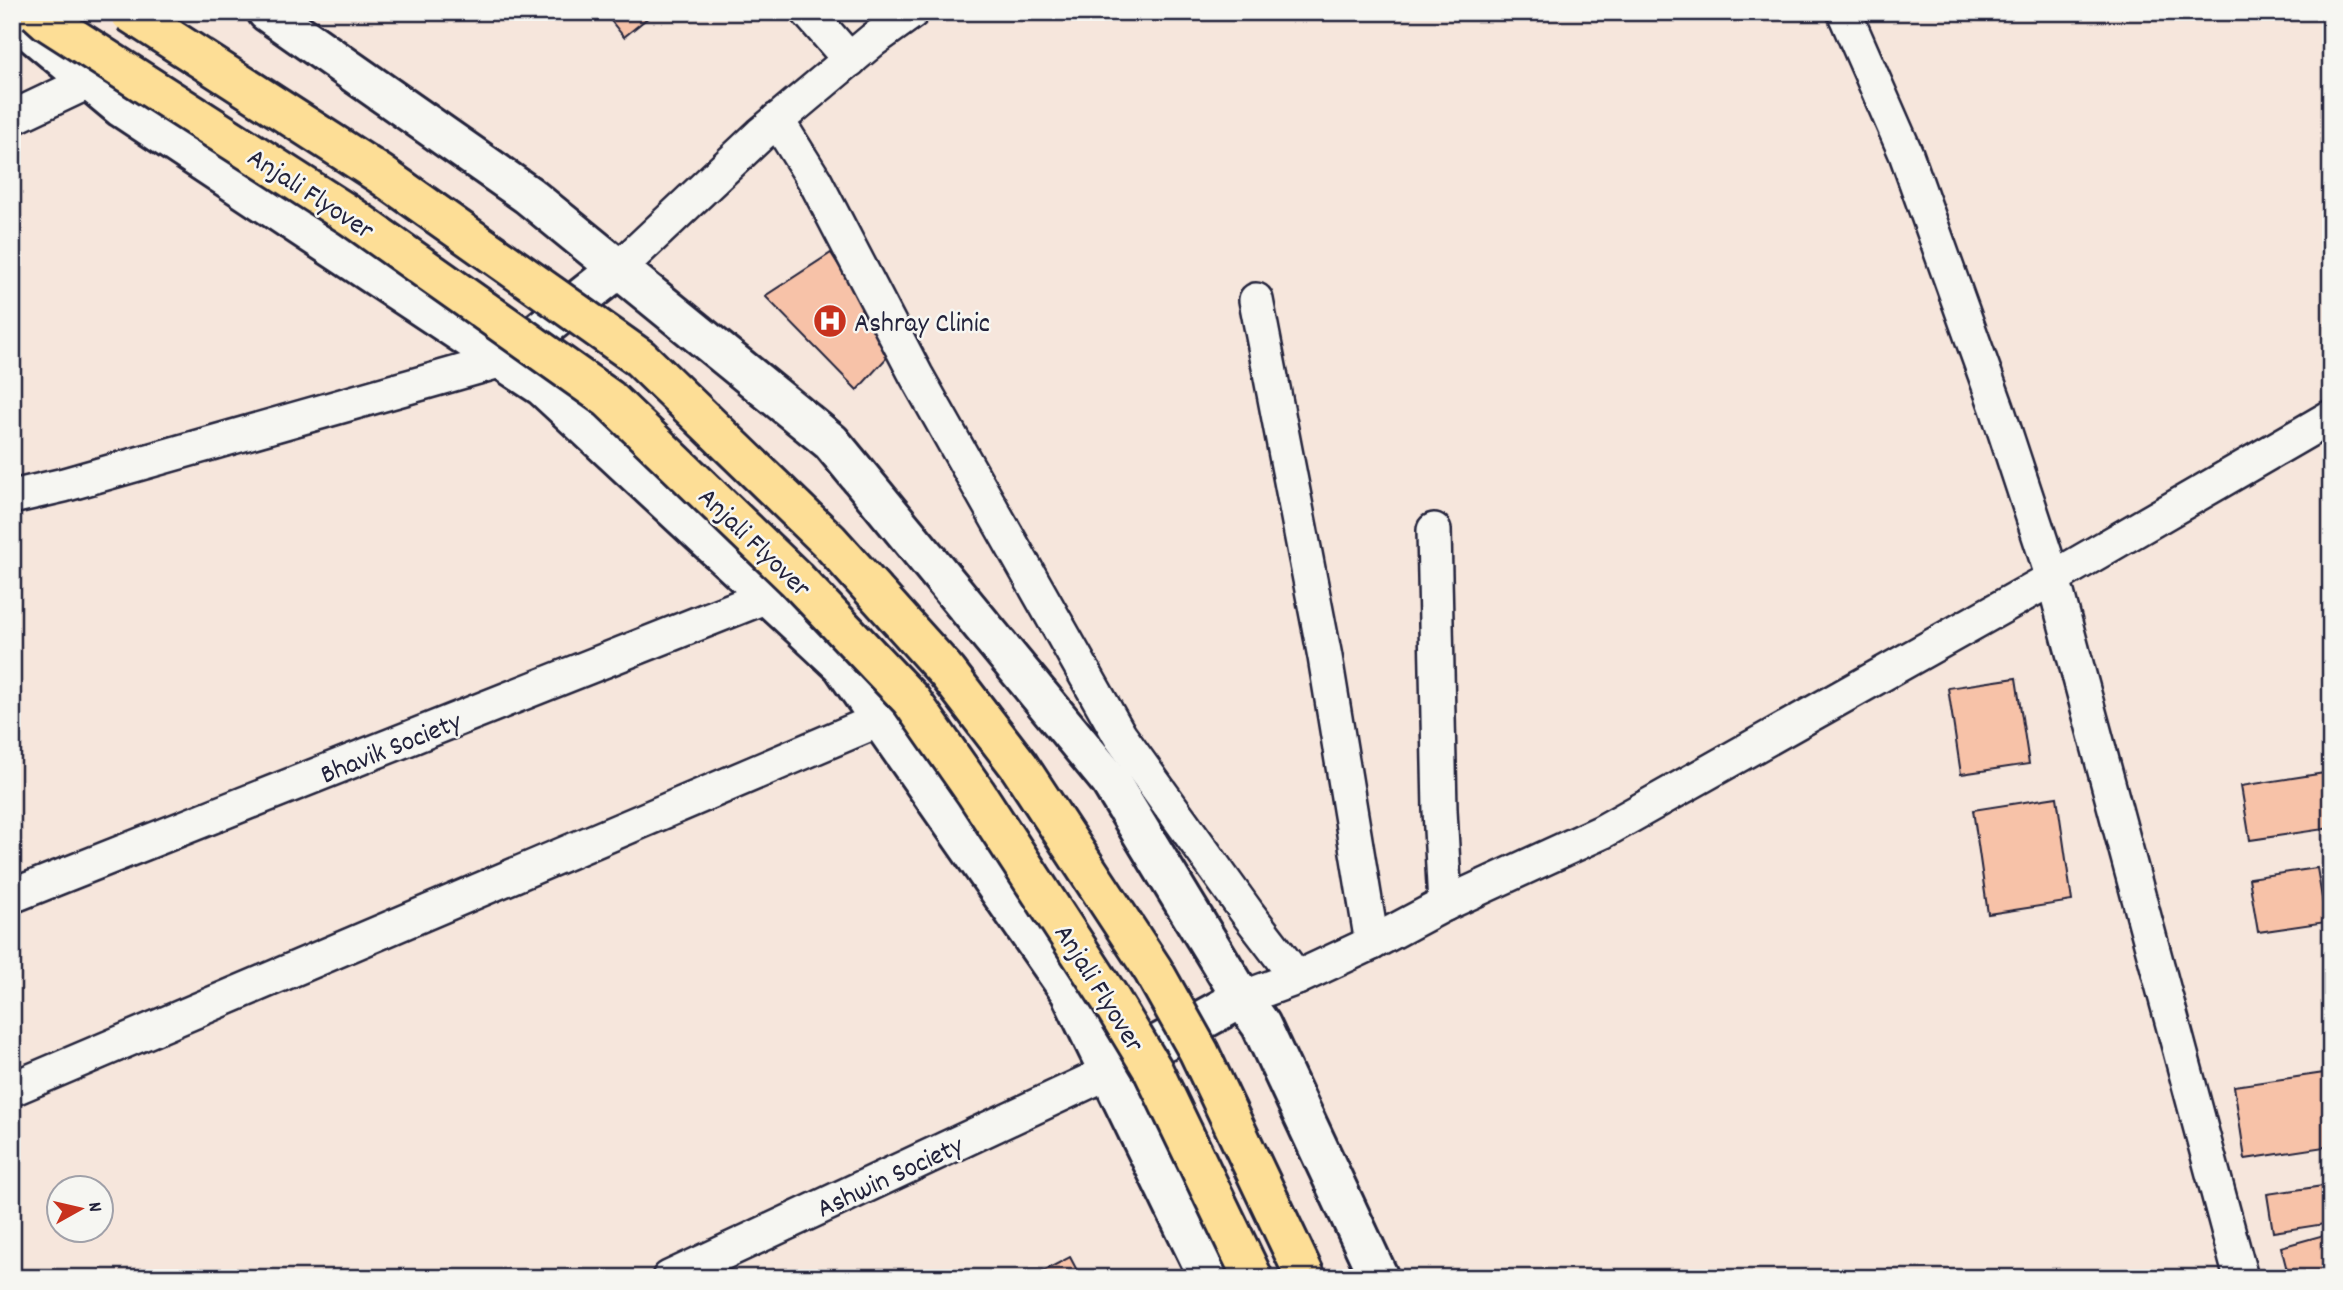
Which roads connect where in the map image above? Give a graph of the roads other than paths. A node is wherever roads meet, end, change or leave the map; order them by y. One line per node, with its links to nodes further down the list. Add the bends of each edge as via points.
1 (37, 12): 30 (main road, Anjali Flyover, bridge, via 352,217 609,399 795,578 911,700 976,793 1153,1070)
2 (129, 12): 31 (main road, Anjali Flyover, bridge, via 380,174 640,358 829,541 947,672 1019,766 1153,970 1199,1052)
3 (267, 12): 12 (street, via 528,195)
4 (808, 12): 8 (street)
5 (912, 12): 8 (street)
6 (1844, 12): 18 (street, via 1906,154)
7 (12, 16): 9 (street)
8 (850, 60): 11 (street)
9 (88, 82): 10 (street); 14 (street)
10 (12, 118)
11 (777, 120): 12 (street); 24 (street, via 815,181 916,375 1120,736)
12 (618, 269): 14 (street); 25 (street, via 831,442 1110,781)
13 (1256, 300): 23 (street, via 1325,657)
14 (503, 360): 16 (street); 19 (street, via 543,387)
15 (2331, 417): 18 (street)
16 (12, 497)
17 (1434, 530): 22 (street)
18 (2053, 578): 22 (street, via 1602,832); 33 (street)
19 (767, 596): 20 (street, via 842,665); 21 (street, Bhavik Society)
20 (879, 720): 26 (street, via 1070,992); 27 (street)
21 (12, 896)
22 (1445, 904): 23 (street)
23 (1372, 943): 24 (street)
24 (1297, 978): 25 (street)
25 (1242, 998): 26 (street); 32 (street, via 1261,1025)
26 (1109, 1072): 28 (street, Ashwin Society); 29 (street)
27 (12, 1089)
28 (669, 1278)
29 (1209, 1278)
30 (1253, 1278)
31 (1306, 1278)
32 (1379, 1278)
33 (2241, 1278)

